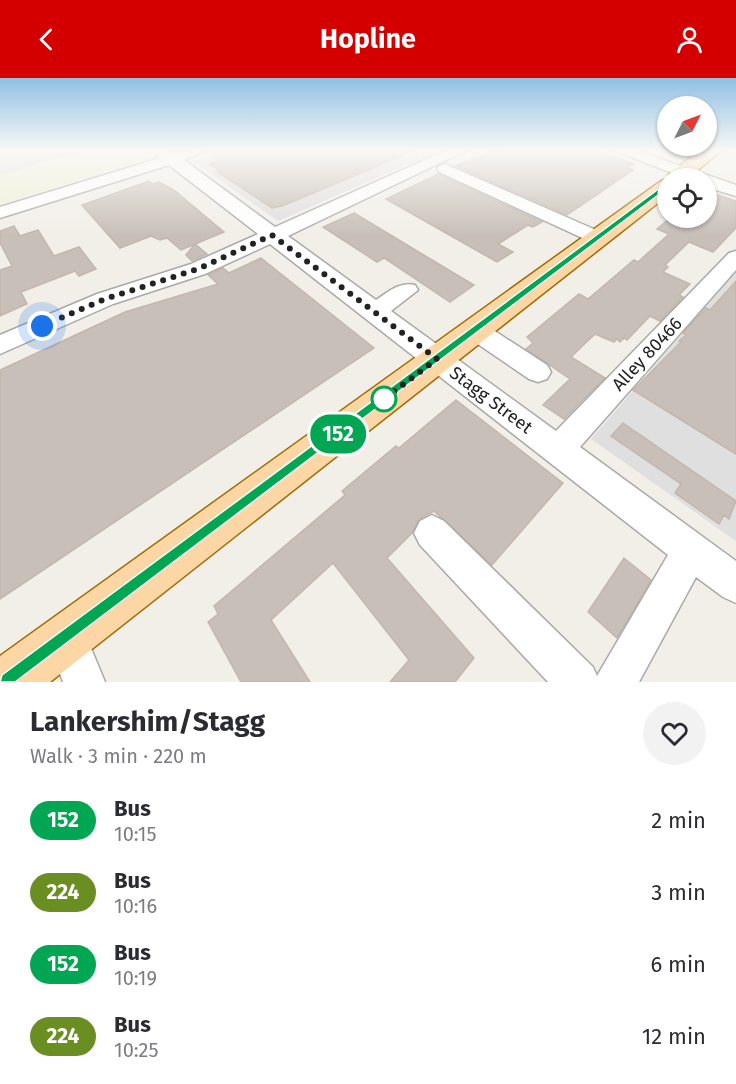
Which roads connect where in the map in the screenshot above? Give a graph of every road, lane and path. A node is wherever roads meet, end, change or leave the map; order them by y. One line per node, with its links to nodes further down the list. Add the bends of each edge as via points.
1 (100, 178): 10 (street)
2 (197, 178): 12 (street, Stagg Street)
3 (407, 178): 12 (street)
4 (470, 178): 11 (street)
5 (507, 178): 6 (street)
6 (514, 182)
7 (717, 185): 8 (street)
8 (736, 191)
9 (657, 193): 11 (main road)
10 (0, 213)
11 (603, 226): 16 (main road)
12 (272, 235): 15 (street, Stagg Street); 17 (street, via 198,269 105,299)
13 (736, 257): 20 (street, Alley 80466)
14 (407, 290): 15 (street)
15 (373, 312): 18 (street, Stagg Street)
16 (475, 330): 18 (main road); 19 (street)
17 (0, 345)
18 (437, 359): 20 (street, Stagg Street); 24 (main road)
19 (538, 372)
20 (558, 450): 22 (street, Stagg Street)
21 (432, 533): 27 (street)
22 (691, 550): 23 (street, Stagg Street); 28 (street)
23 (736, 584)
24 (67, 638): 25 (main road); 26 (street)
25 (8, 682)
26 (84, 682)
27 (578, 682)
28 (616, 682)

